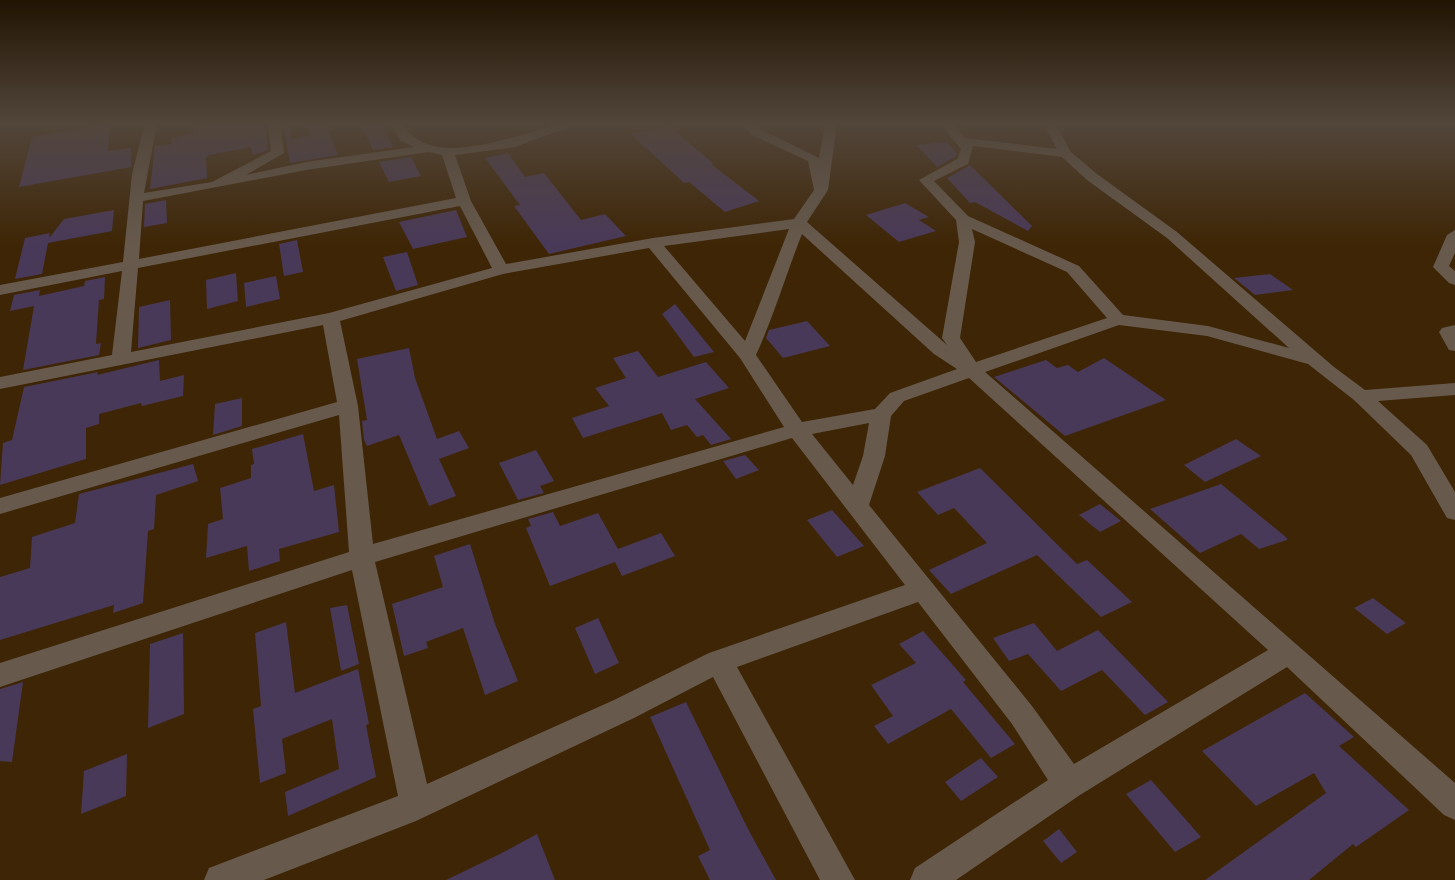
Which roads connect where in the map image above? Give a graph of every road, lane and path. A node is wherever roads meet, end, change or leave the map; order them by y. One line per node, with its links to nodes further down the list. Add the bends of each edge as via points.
1 (141, 164): 11 (street)
2 (257, 164): 9 (street)
3 (319, 164): 9 (street)
4 (452, 164): 12 (street)
5 (815, 164): 10 (street)
6 (825, 164): 10 (street)
7 (957, 164): 13 (street, via 926,180)
8 (1077, 164): 27 (street, via 1172,235)
9 (216, 185): 11 (street)
10 (821, 190): 14 (street)
11 (138, 198): 17 (street)
12 (464, 201): 17 (street); 18 (street)
13 (963, 219): 22 (street, via 1073,270); 28 (street, via 967,242 951,338)
14 (799, 223): 16 (street); 25 (street); 28 (street, via 941,350)
15 (1455, 235): 19 (street, via 1441,267)
16 (653, 243): 18 (street); 25 (street)
17 (130, 265): 20 (street); 26 (street)
18 (501, 270): 21 (street)
19 (1455, 280)
20 (0, 290)
21 (331, 318): 26 (street); 32 (street)
22 (1118, 320): 27 (street, via 1208,331); 28 (street)
23 (1455, 330): 24 (street, via 1448,332)
24 (1455, 346)
25 (747, 355): 34 (street)
26 (121, 360): 29 (street)
27 (1314, 360): 31 (street)
28 (972, 370): 33 (street, via 897,397); 42 (street)
29 (0, 383)
30 (1455, 389): 31 (street)
31 (1361, 396): 35 (street)
32 (348, 407): 37 (street); 40 (street)
33 (881, 414): 34 (street); 38 (street, via 874,456)
34 (797, 430): 38 (street); 40 (street)
35 (1425, 460): 36 (street); 39 (street)
36 (1455, 477)
37 (0, 506)
38 (857, 507): 41 (street)
39 (1455, 512)
40 (362, 557): 44 (street); 47 (street)
41 (921, 590): 43 (street); 45 (street, via 1022,715)
42 (1289, 652): 45 (street); 46 (street)
43 (719, 661): 47 (street); 49 (street)
44 (0, 675)
45 (1069, 784): 50 (street)
46 (1455, 804)
47 (416, 806): 48 (street)
48 (220, 880)
49 (838, 880)
50 (927, 880)

